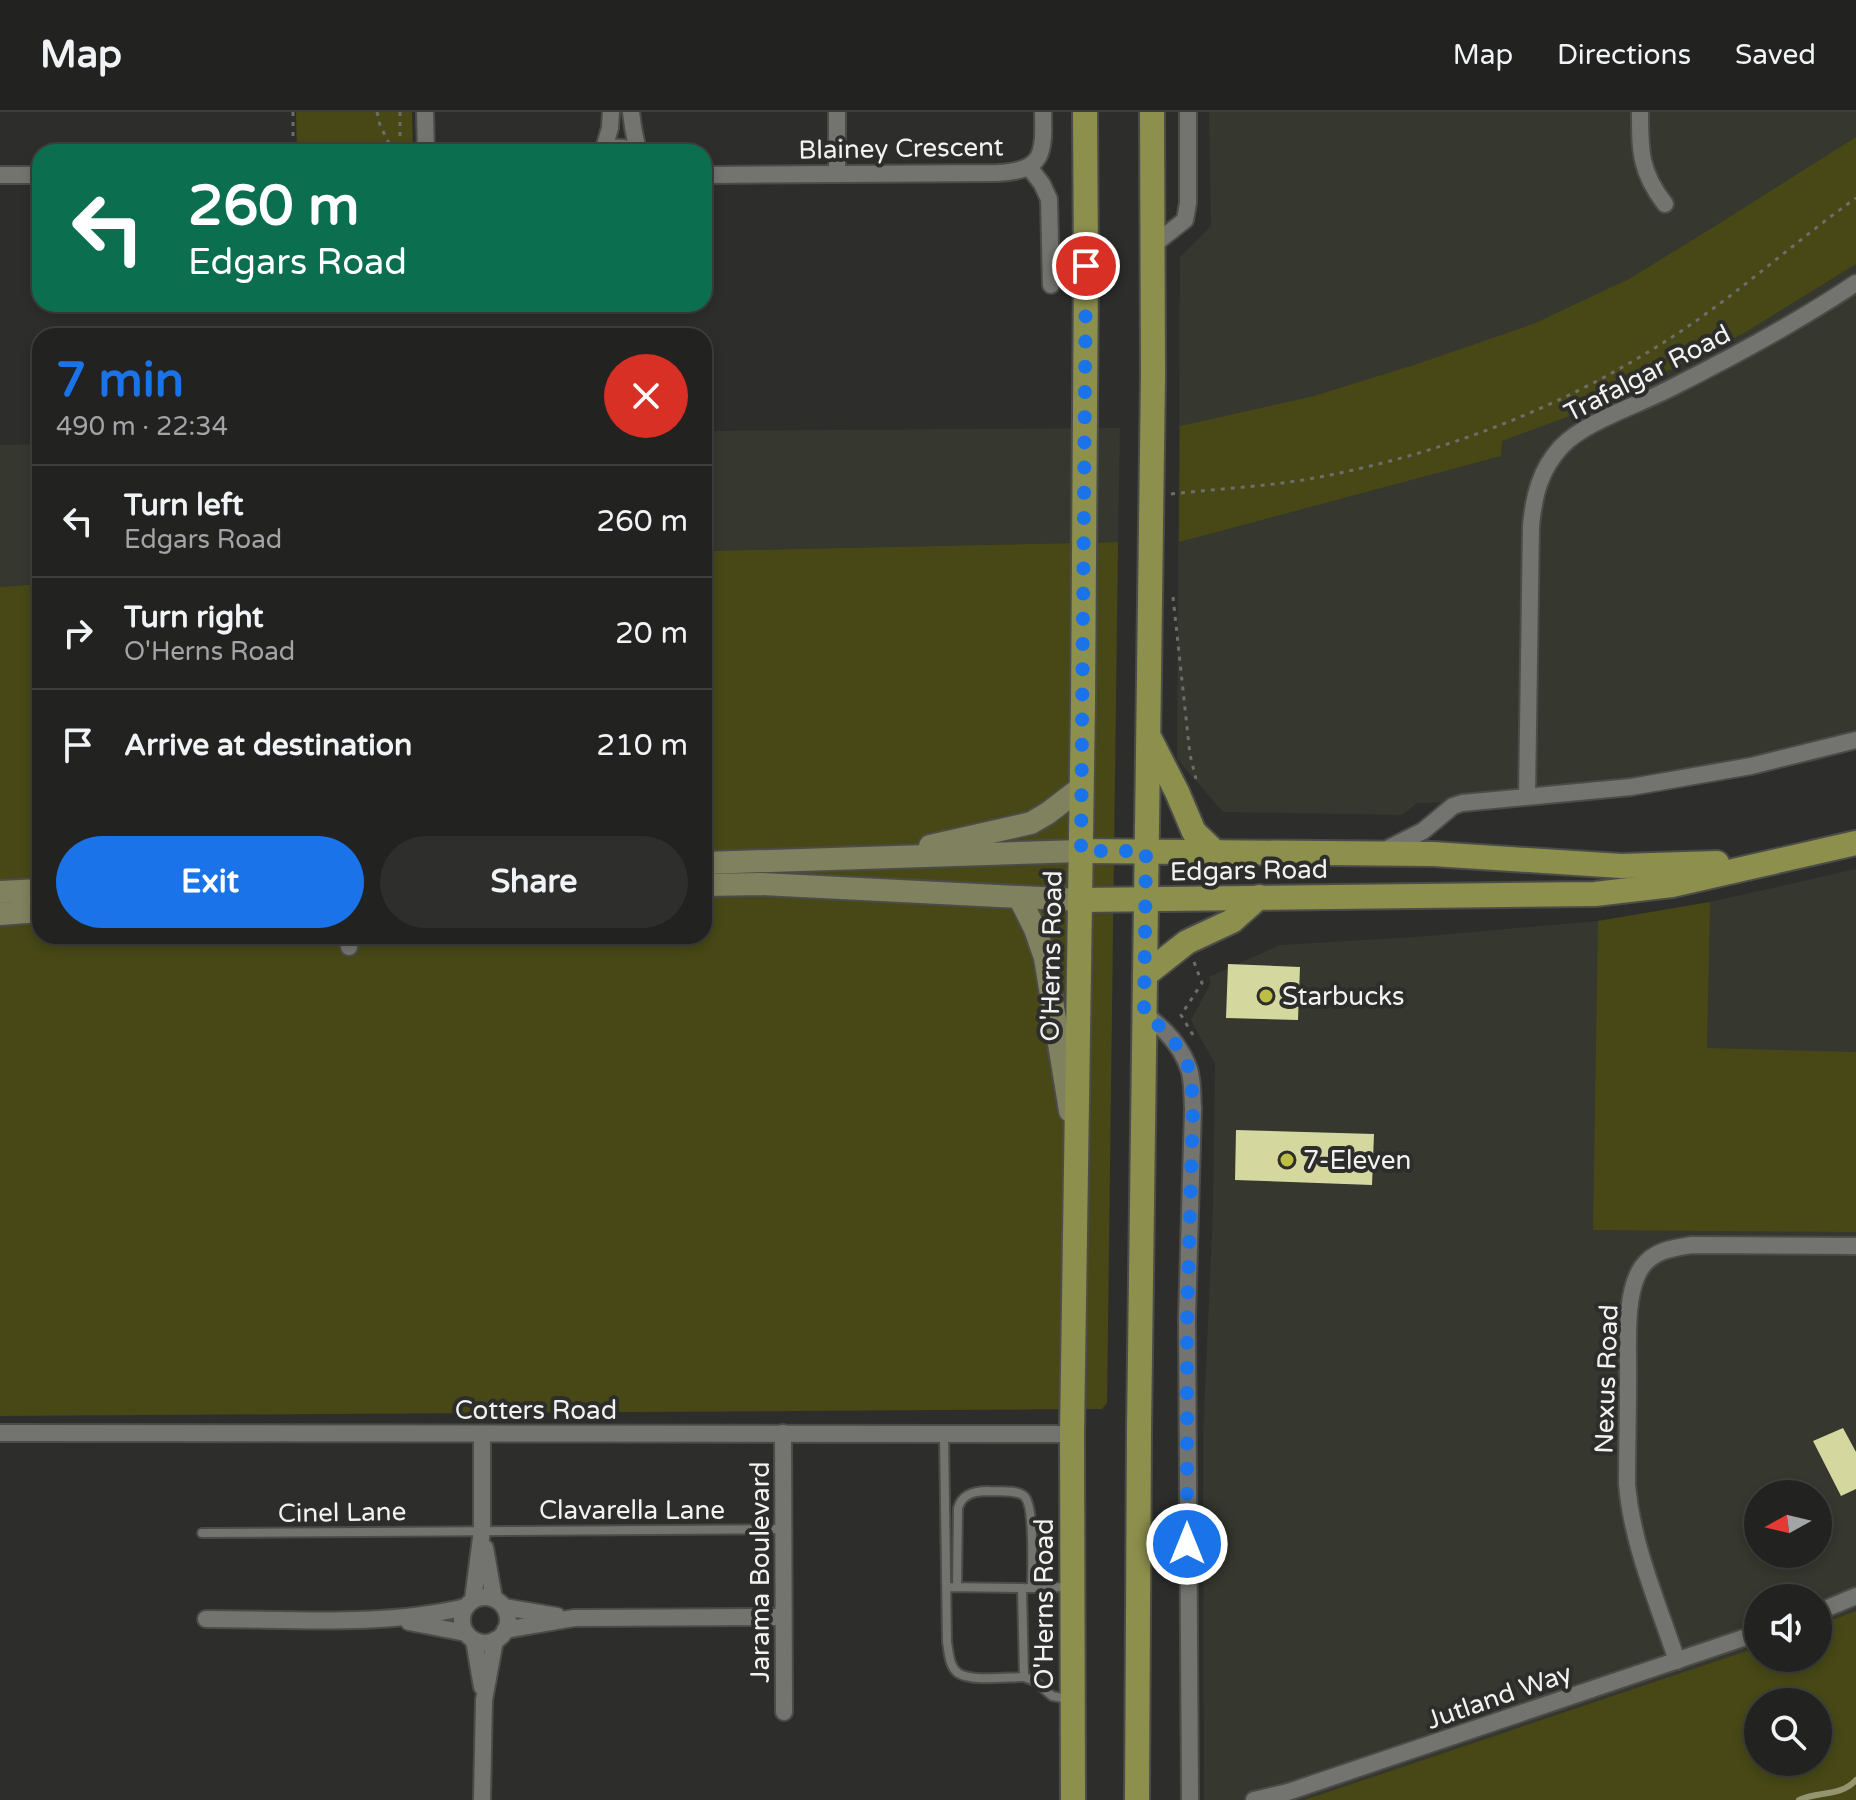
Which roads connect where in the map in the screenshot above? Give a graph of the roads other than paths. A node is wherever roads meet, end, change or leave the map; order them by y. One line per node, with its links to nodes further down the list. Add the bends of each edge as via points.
1 (425, 112): 10 (street)
2 (611, 112): 11 (street)
3 (631, 112): 12 (street)
4 (837, 112): 14 (street)
5 (1043, 112): 13 (street, Blainey Crescent, via 1043,145)
6 (1085, 112): 24 (main road, O'Herns Road)
7 (1152, 112): 19 (main road)
8 (1188, 112): 19 (street, via 1185,220)
9 (1640, 112): 18 (street, via 1643,166)
10 (426, 144)
11 (606, 144)
12 (635, 144)
13 (1029, 167): 14 (street, Blainey Crescent, via 997,173); 21 (street, via 1049,199)
14 (837, 173): 15 (street, Blainey Crescent)
15 (712, 174)
16 (0, 175): 17 (street)
17 (32, 175)
18 (1665, 204)
19 (1152, 246): 22 (main road)
20 (1856, 283): 25 (street, Trafalgar Road, via 1764,340 1582,431 1550,461 1539,482 1531,526)
21 (1051, 285)
22 (1147, 733): 28 (main road); 29 (main road, via 1194,832)
23 (1856, 740): 25 (street, via 1631,787)
24 (1082, 787): 27 (main road, O'Herns Road); 31 (main road, via 1031,823)
25 (1527, 796): 30 (street, via 1453,806 1423,831)
26 (1856, 843): 32 (main road, Edgars Road)
27 (1081, 851): 28 (main road, Edgars Road); 31 (main road, Edgars Road); 39 (main road, O'Herns Road)
28 (1146, 851): 29 (main road, Edgars Road); 40 (main road)
29 (1215, 852): 30 (main road, Edgars Road)
30 (1378, 854): 32 (main road, Edgars Road, via 1621,866)
31 (886, 857): 33 (main road, Edgars Road)
32 (1791, 858): 38 (main road, Edgars Road, via 1672,885 1595,894)
33 (712, 863)
34 (712, 885): 37 (main road, Edgars Road)
35 (32, 890): 36 (main road)
36 (0, 892)
37 (1019, 897): 39 (main road, Edgars Road); 45 (main road, via 1045,958)
38 (1259, 897): 40 (main road, Edgars Road); 43 (main road, via 1232,921 1187,942)
39 (1080, 900): 40 (main road, Edgars Road); 45 (main road, O'Herns Road)
40 (1146, 901): 43 (main road)
41 (32, 912): 42 (main road)
42 (0, 914)
43 (1145, 975): 44 (main road)
44 (1144, 1014): 77 (main road); 78 (street, via 1162,1027 1183,1057 1192,1084 1187,1318)
45 (1076, 1152): 51 (main road, O'Herns Road)
46 (1856, 1246): 70 (street, Nexus Road, via 1692,1245 1654,1255 1635,1278 1629,1311 1628,1503)
47 (0, 1433): 50 (street, Cotters Road)
48 (783, 1433): 49 (street, Cotters Road); 50 (street, Cotters Road); 52 (street, Jarama Boulevard)
49 (944, 1433): 51 (street, Cotters Road); 55 (lane)
50 (482, 1434): 53 (street)
51 (1072, 1434): 57 (main road, O'Herns Road)
52 (783, 1529): 53 (lane, Clavarella Lane); 63 (street, Jarama Boulevard)
53 (482, 1530): 54 (lane, Cinel Lane); 60 (street); 61 (street)
54 (202, 1533)
55 (947, 1587): 56 (lane); 71 (lane, via 948,1651 957,1672 970,1678)
56 (957, 1587): 58 (lane); 58 (lane, via 958,1508 961,1499 980,1491 1014,1492 1027,1498)
57 (1072, 1587): 58 (lane); 73 (main road, O'Herns Road)
58 (1027, 1588): 71 (lane)
59 (1856, 1596): 62 (street)
60 (499, 1603): 61 (street, via 479,1597); 64 (street); 67 (street, via 507,1622)
61 (469, 1604): 66 (street); 68 (street, via 462,1620)
62 (1832, 1606)
63 (783, 1617): 64 (street); 74 (street, Jarama Boulevard)
64 (574, 1618): 67 (street)
65 (206, 1619): 66 (street)
66 (392, 1619): 68 (street)
67 (500, 1635): 68 (street, via 488,1642); 72 (street)
68 (470, 1636): 72 (street)
69 (1744, 1638): 70 (street, Jutland Way)
70 (1677, 1661): 79 (street, Jutland Way)
71 (1024, 1677): 73 (lane, via 1052,1696)
72 (484, 1700): 75 (street)
73 (1073, 1700): 76 (main road, O'Herns Road)
74 (784, 1712)
75 (482, 1800)
76 (1073, 1800)
77 (1137, 1800)
78 (1190, 1800)
79 (1254, 1800)

